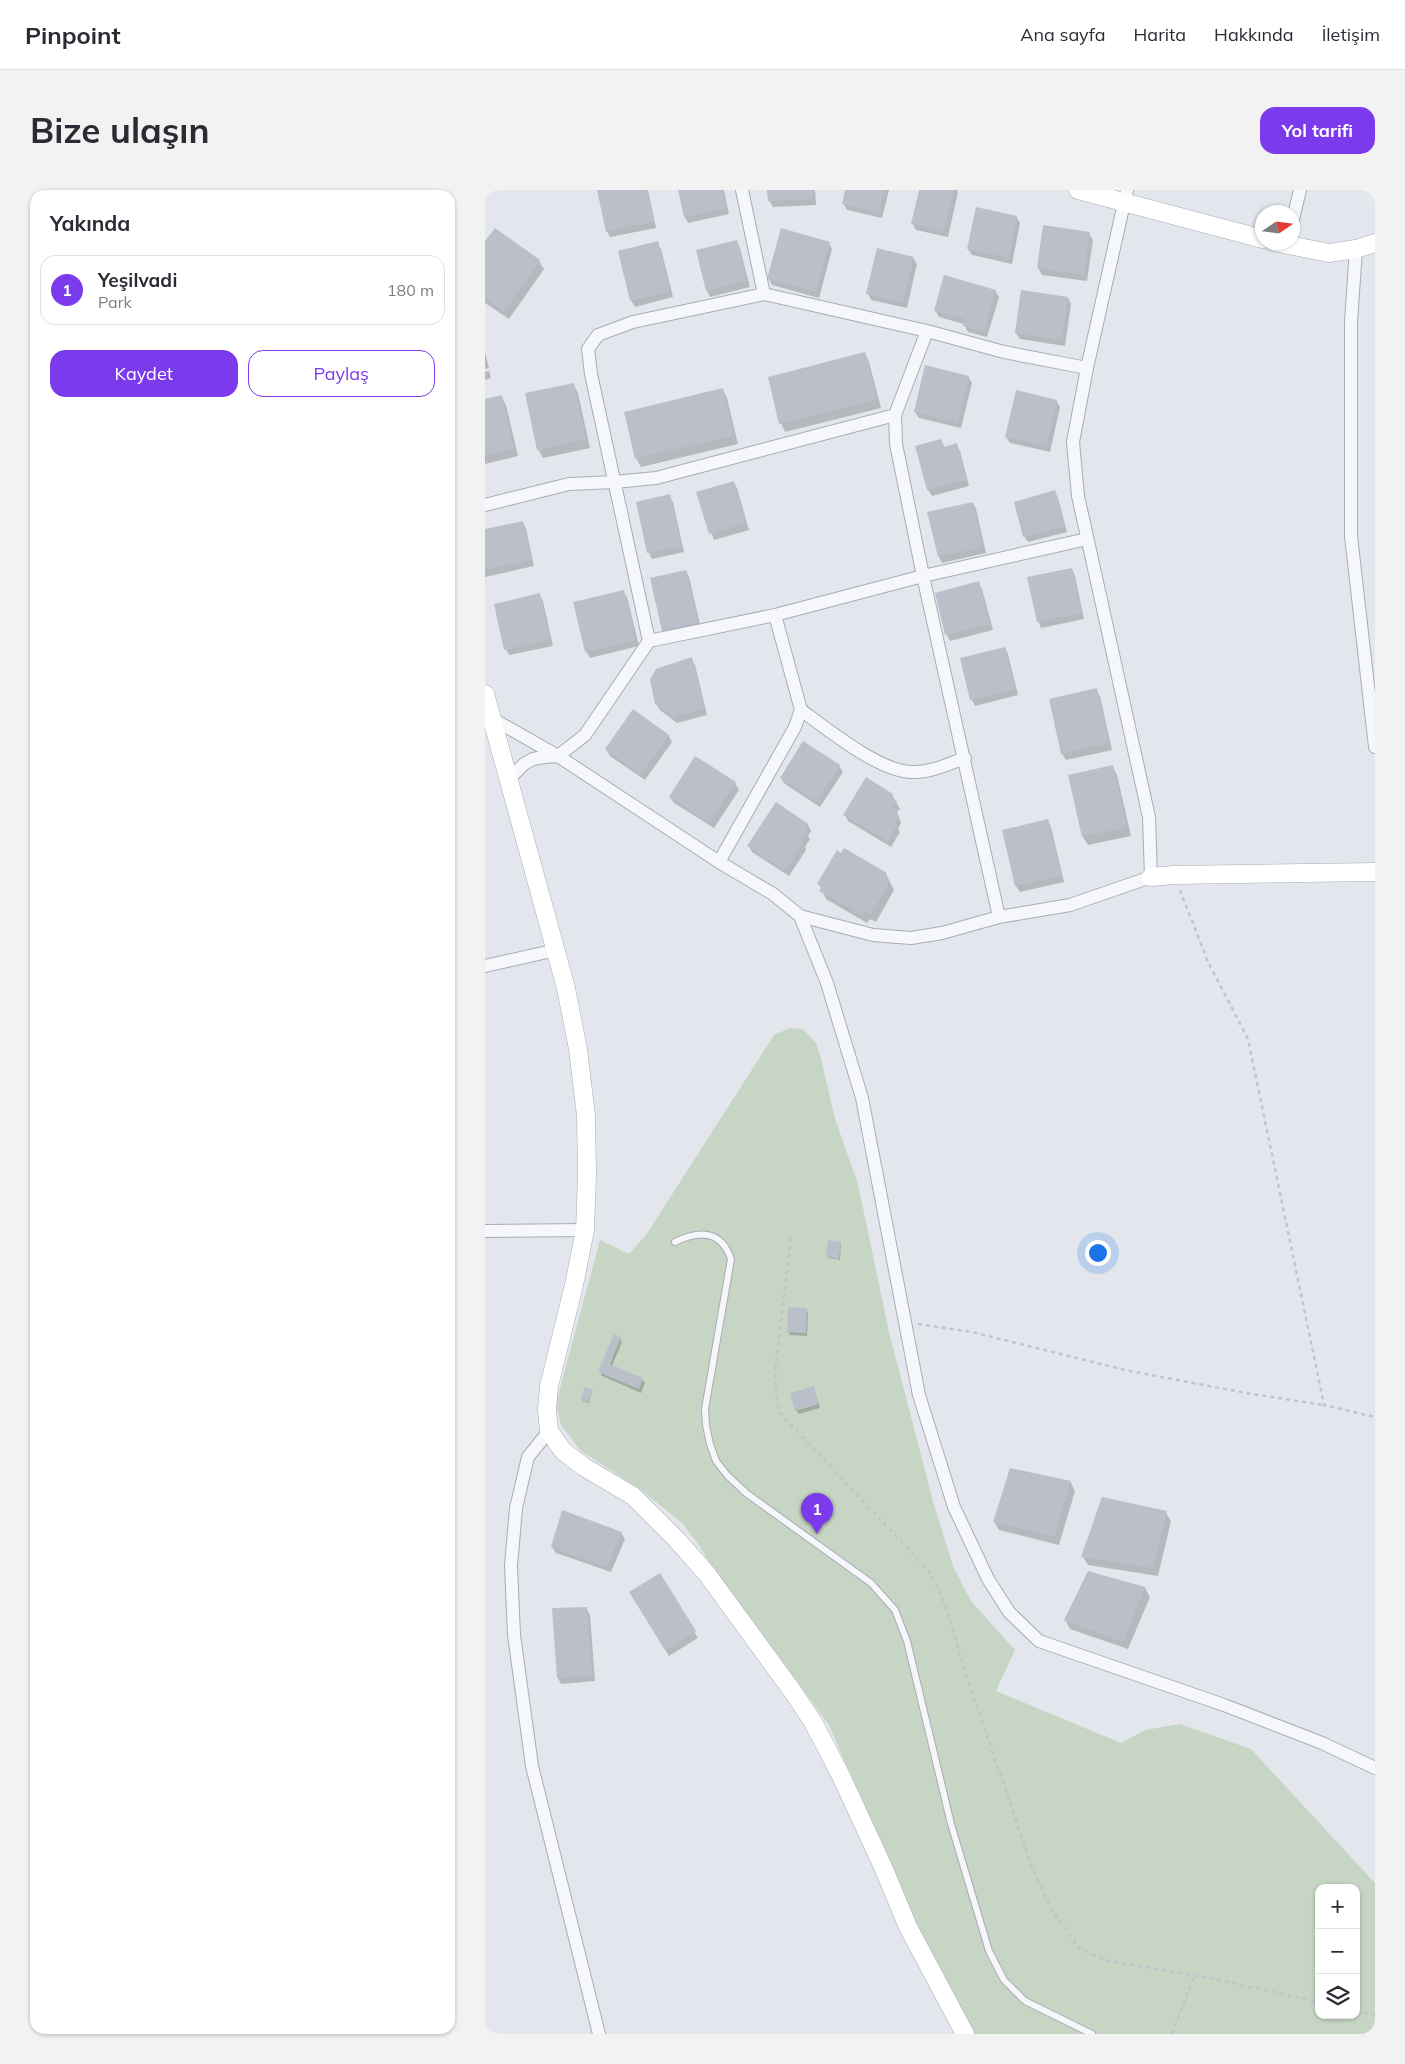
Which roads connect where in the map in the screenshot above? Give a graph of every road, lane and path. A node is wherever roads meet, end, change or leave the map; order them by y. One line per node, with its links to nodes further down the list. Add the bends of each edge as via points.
1 (742, 190): 10 (street)
2 (1078, 190): 4 (street)
3 (1299, 190): 5 (street)
4 (1126, 196): 6 (street); 12 (street)
5 (1296, 205)
6 (1255, 236)
7 (1375, 242): 9 (street)
8 (1300, 247): 9 (street, via 1329,253)
9 (1356, 249): 23 (street, via 1351,322 1351,536)
10 (764, 294): 11 (street); 14 (street, via 633,322 598,334 589,349 591,374)
11 (927, 331): 12 (street, via 1004,352); 13 (street)
12 (1087, 368): 16 (street, via 1073,442 1078,496)
13 (895, 415): 14 (street, via 656,478); 17 (street, via 895,444)
14 (615, 482): 15 (street, via 569,484); 19 (street)
15 (485, 505)
16 (1087, 538): 17 (street); 30 (street, via 1149,817)
17 (923, 576): 18 (street); 25 (street)
18 (775, 615): 19 (street); 21 (street)
19 (649, 641): 24 (street, via 585,735)
20 (485, 694): 22 (street)
21 (801, 710): 25 (street, via 865,755 891,767 911,772 937,769); 27 (street, via 795,727)
22 (488, 719): 24 (street); 26 (street)
23 (1375, 747)
24 (558, 756): 26 (street, via 533,759); 27 (street)
25 (965, 758): 32 (street)
26 (508, 780): 33 (street)
27 (719, 862): 31 (street, via 773,894)
28 (1375, 872): 29 (street)
29 (1174, 875): 30 (street); 40 (path, via 1208,962 1248,1039)
30 (1151, 877): 32 (street, via 1070,905)
31 (800, 916): 32 (street, via 873,935 911,938); 39 (street, via 827,983 861,1098)
32 (999, 917)
33 (556, 950): 34 (street); 35 (street, via 578,1048 586,1116)
34 (485, 966)
35 (585, 1230): 36 (street); 42 (street, via 549,1386)
36 (485, 1231)
37 (791, 1238): 44 (path, via 775,1371 779,1412 928,1570 938,1588 1031,1864 1051,1909 1070,1938 1079,1948 1105,1960)
38 (675, 1242): 50 (lane, via 689,1235 711,1235 729,1250 731,1259 705,1409 716,1461 747,1493 871,1582 895,1610 907,1641 951,1824 989,1950 1004,1980 1025,2000)
39 (906, 1322): 40 (path, via 972,1332 1134,1371); 43 (street, via 919,1395 953,1508 988,1579 1009,1612 1039,1642 1233,1708)
40 (1324, 1405): 41 (path)
41 (1375, 1417)
42 (549, 1431): 48 (street, via 528,1457 516,1508 511,1566 514,1635 533,1766); 49 (street, via 563,1451 633,1496 671,1534 707,1574 793,1692 833,1760 908,1927)
43 (1375, 1768)
44 (1194, 1976): 45 (path); 51 (path)
45 (1315, 2001)
46 (1360, 2012): 47 (path)
47 (1375, 2015)
48 (599, 2034)
49 (965, 2034)
50 (1092, 2034)
51 (1172, 2034)

